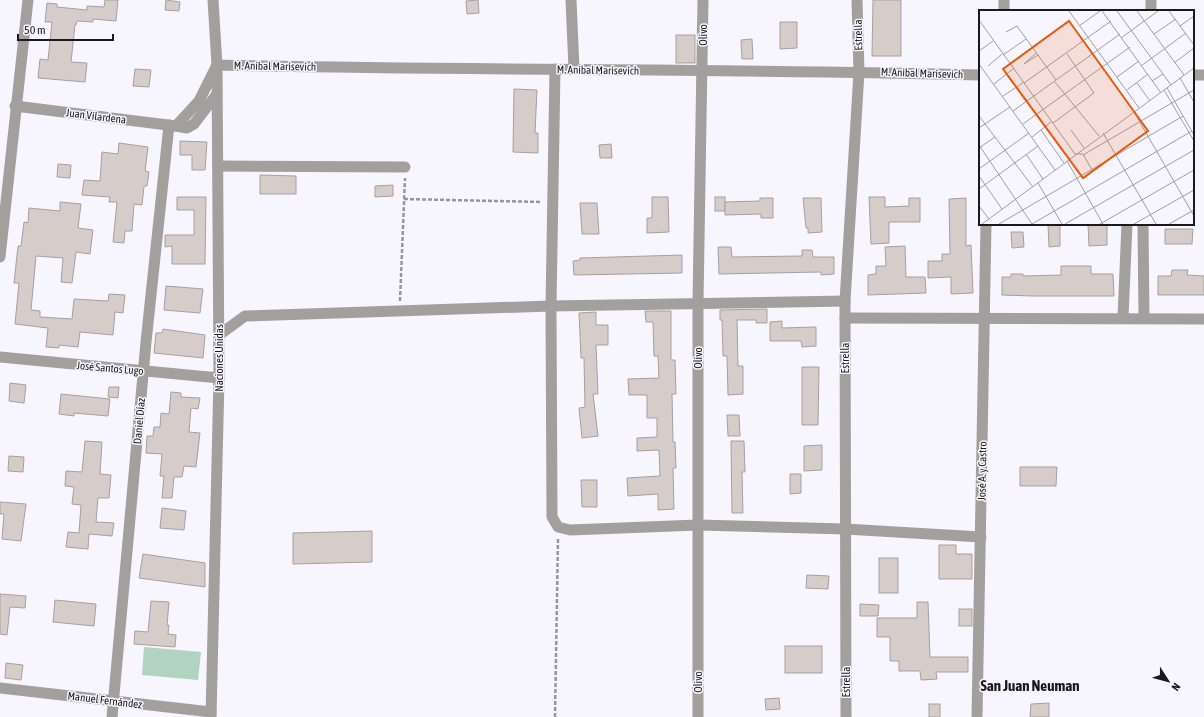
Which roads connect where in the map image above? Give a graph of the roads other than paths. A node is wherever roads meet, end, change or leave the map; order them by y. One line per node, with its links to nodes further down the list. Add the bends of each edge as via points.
1 (28, 0): 13 (street)
2 (213, 0): 6 (street, Naciones Unidas)
3 (571, 0): 8 (street)
4 (703, 0): 9 (street, Olivo)
5 (857, 0): 10 (street, Estrella)
6 (217, 65): 7 (street, M. Anibal Marisevich); 12 (street, Naciones Unidas); 14 (street, via 199,101)
7 (555, 69): 8 (street, M. Anibal Marisevich); 23 (street)
8 (574, 69): 9 (street, M. Anibal Marisevich)
9 (703, 71): 10 (street, M. Anibal Marisevich); 22 (street, Olivo)
10 (859, 72): 11 (street, M. Anibal Marisevich); 21 (street, Estrella)
11 (979, 75)
12 (217, 94): 14 (street, Juan Vilardena, via 194,124 187,128); 15 (street, Naciones Unidas)
13 (15, 106): 14 (street, Juan Vilardena); 20 (street)
14 (173, 126): 31 (street, Daniel Díaz)
15 (218, 166): 16 (street); 29 (street, Naciones Unidas)
16 (405, 167)
17 (986, 225): 27 (street, José A. y Castro)
18 (1127, 225): 24 (street)
19 (1143, 225): 26 (street)
20 (0, 257)
21 (845, 301): 22 (street); 25 (street, Estrella)
22 (698, 302): 23 (street); 33 (street, Olivo)
23 (551, 306): 29 (street, via 245,316); 33 (street, via 552,517 558,527 570,530)
24 (1123, 317): 26 (street); 27 (street)
25 (845, 318): 27 (street); 34 (street, Estrella)
26 (1144, 318): 28 (street)
27 (984, 319): 35 (street, José A. y Castro)
28 (1204, 319)
29 (219, 335): 32 (street, Naciones Unidas)
30 (0, 357): 31 (street, José Santos Lugo)
31 (144, 371): 32 (street, José Santos Lugo); 37 (street, Daniel Díaz)
32 (219, 378): 38 (street, Naciones Unidas)
33 (698, 526): 34 (street); 40 (street, Olivo)
34 (845, 529): 35 (street); 41 (street, Estrella)
35 (981, 537): 42 (street, José A. y Castro)
36 (0, 688): 37 (street, Manuel Fernández)
37 (113, 701): 38 (street, Manuel Fernández); 39 (street, Daniel Díaz)
38 (211, 715)
39 (112, 717)
40 (698, 717)
41 (846, 717)
42 (977, 717)

